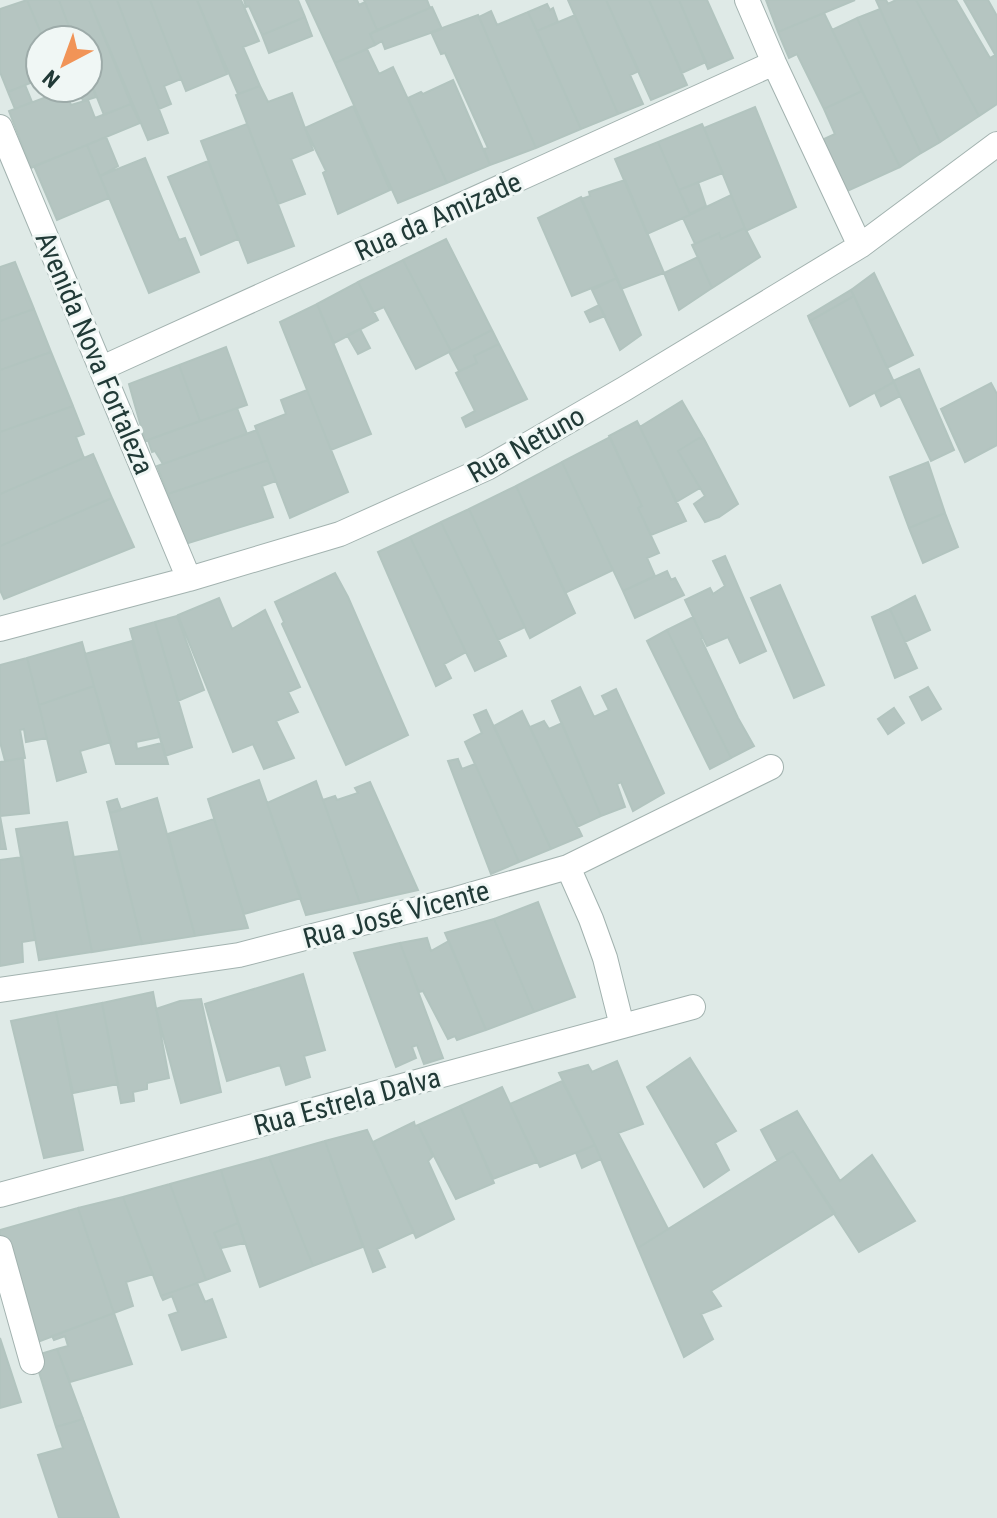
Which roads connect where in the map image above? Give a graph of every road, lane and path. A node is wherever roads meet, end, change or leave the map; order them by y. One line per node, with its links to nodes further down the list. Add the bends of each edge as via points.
1 (747, 0): 2 (street)
2 (774, 63): 5 (street); 6 (street, Rua da Amizade)
3 (0, 127): 6 (street, Avenida Nova Fortaleza)
4 (997, 144): 5 (street, Rua Netuno)
5 (860, 246): 7 (street, Rua Netuno, via 487,468 340,534)
6 (102, 368): 7 (street, Avenida Nova Fortaleza)
7 (189, 579): 8 (street, Rua Netuno)
8 (0, 629)
9 (771, 767): 10 (street, Rua José Vicente)
10 (568, 867): 11 (street, Rua José Vicente, via 239,955); 13 (street, via 605,958)
11 (0, 990)
12 (693, 1007): 13 (street, Rua Estrela Dalva)
13 (622, 1026): 14 (street, Rua Estrela Dalva)
14 (0, 1195)
15 (0, 1248): 16 (street)
16 (32, 1362)

